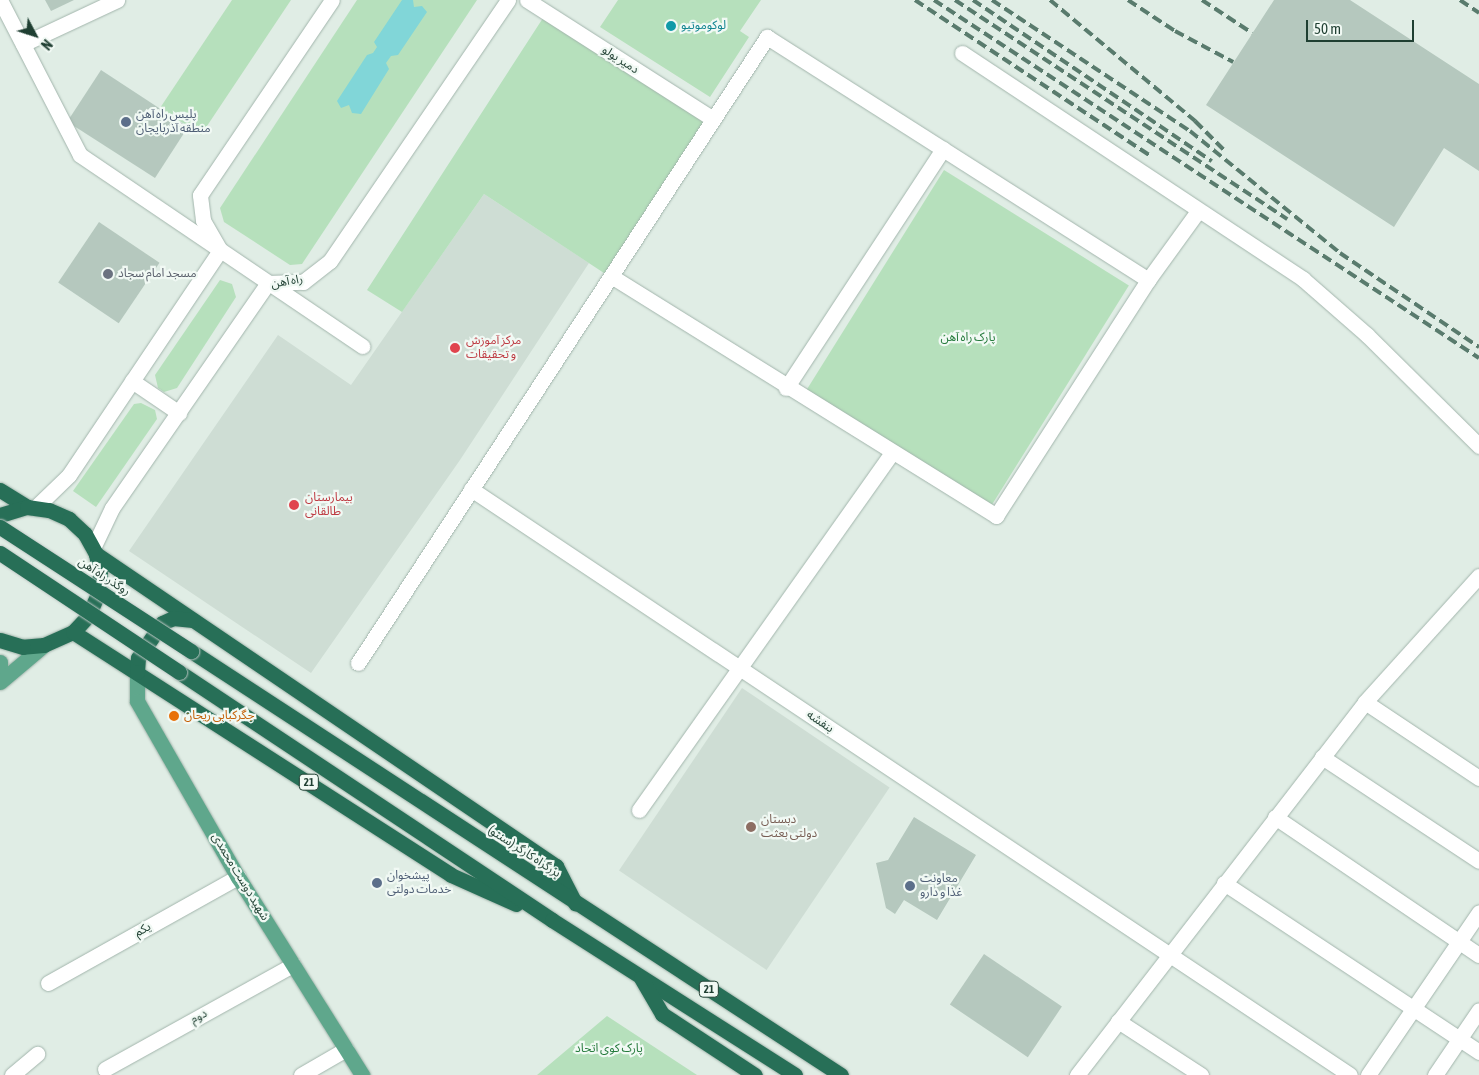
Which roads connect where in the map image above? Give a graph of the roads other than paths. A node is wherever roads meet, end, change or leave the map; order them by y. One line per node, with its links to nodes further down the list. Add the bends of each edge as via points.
1 (0, 0): 6 (street)
2 (117, 0): 6 (street)
3 (332, 0): 11 (street, via 200,195 203,220)
4 (508, 0): 14 (street, راه آهن, via 330,261 303,282)
5 (527, 0): 8 (street, دمیر یولو)
6 (23, 44): 11 (street, via 80,155)
7 (962, 53): 10 (street)
8 (713, 119): 9 (street, via 767,37); 12 (street)
9 (943, 149): 13 (street); 17 (street)
10 (1198, 211): 13 (street); 19 (street, via 1303,279 1367,335)
11 (220, 250): 14 (street); 16 (street)
12 (611, 276): 17 (street); 21 (street)
13 (1148, 280): 20 (street, via 996,516)
14 (268, 283): 15 (street); 18 (street, راه آهن)
15 (362, 346)
16 (132, 381): 18 (street); 23 (street, via 69,475)
17 (786, 388): 20 (street)
18 (179, 413): 26 (street, راه آهن, via 112,508)
19 (1479, 446)
20 (892, 453): 36 (street)
21 (472, 489): 35 (street); 36 (street, بنفشه)
22 (0, 490): 23 (highway)
23 (31, 508): 24 (highway); 26 (highway, via 49,510 69,519 85,534)
24 (0, 515)
25 (0, 527): 33 (highway, روگذر راه آهن / 21, bridge)
26 (94, 551): 29 (highway); 30 (highway, via 100,575 97,596 88,616)
27 (0, 553): 50 (highway, 21, bridge)
28 (1479, 576): 40 (street)
29 (195, 620): 37 (highway, via 182,617 162,623 138,658); 48 (highway, via 556,866)
30 (73, 632): 32 (highway); 37 (highway, 21)
31 (0, 640): 32 (highway, via 23,647)
32 (44, 645): 39 (main road)
33 (191, 652): 48 (highway, بزرگراه کارگر (سنتو) / 21)
34 (0, 662): 38 (main road)
35 (358, 663)
36 (740, 668): 43 (street); 52 (street, بنفشه)
37 (137, 672): 46 (main road, شهید دوست محمدی, via 137,702); 50 (highway, 21, via 451,875)
38 (0, 674)
39 (0, 682)
40 (1365, 702): 41 (street); 42 (street)
41 (1322, 757): 44 (street); 45 (street)
42 (1479, 778)
43 (639, 810)
44 (1275, 817): 47 (street); 51 (street)
45 (1479, 860)
46 (238, 877): 54 (main road, شهید دوست محمدی); 56 (street, یکم)
47 (1224, 884): 52 (street); 57 (street)
48 (576, 904): 70 (highway, بزرگراه کارگر (سنتو) / 21)
49 (1479, 912): 51 (street)
50 (552, 920): 55 (highway, 21)
51 (1459, 941): 53 (street); 57 (street)
52 (1169, 955): 59 (street); 73 (street, بنفشه)
53 (1479, 955)
54 (293, 964): 61 (main road, شهید دوست محمدی); 64 (street, دوم)
55 (639, 975): 68 (highway, via 662,1014); 69 (highway, 21)
56 (48, 983)
57 (1414, 1009): 60 (street); 74 (street)
58 (1479, 1010): 60 (street)
59 (1118, 1021): 71 (street); 72 (street)
60 (1460, 1039): 62 (street); 75 (street)
61 (346, 1049): 66 (street); 67 (main road, شهید دوست محمدی)
62 (1479, 1052)
63 (37, 1054): 65 (street)
64 (105, 1069)
65 (12, 1075)
66 (301, 1075)
67 (362, 1075)
68 (755, 1075)
69 (795, 1075)
70 (841, 1075)
71 (1077, 1075)
72 (1201, 1075)
73 (1350, 1075)
74 (1368, 1075)
75 (1435, 1075)

